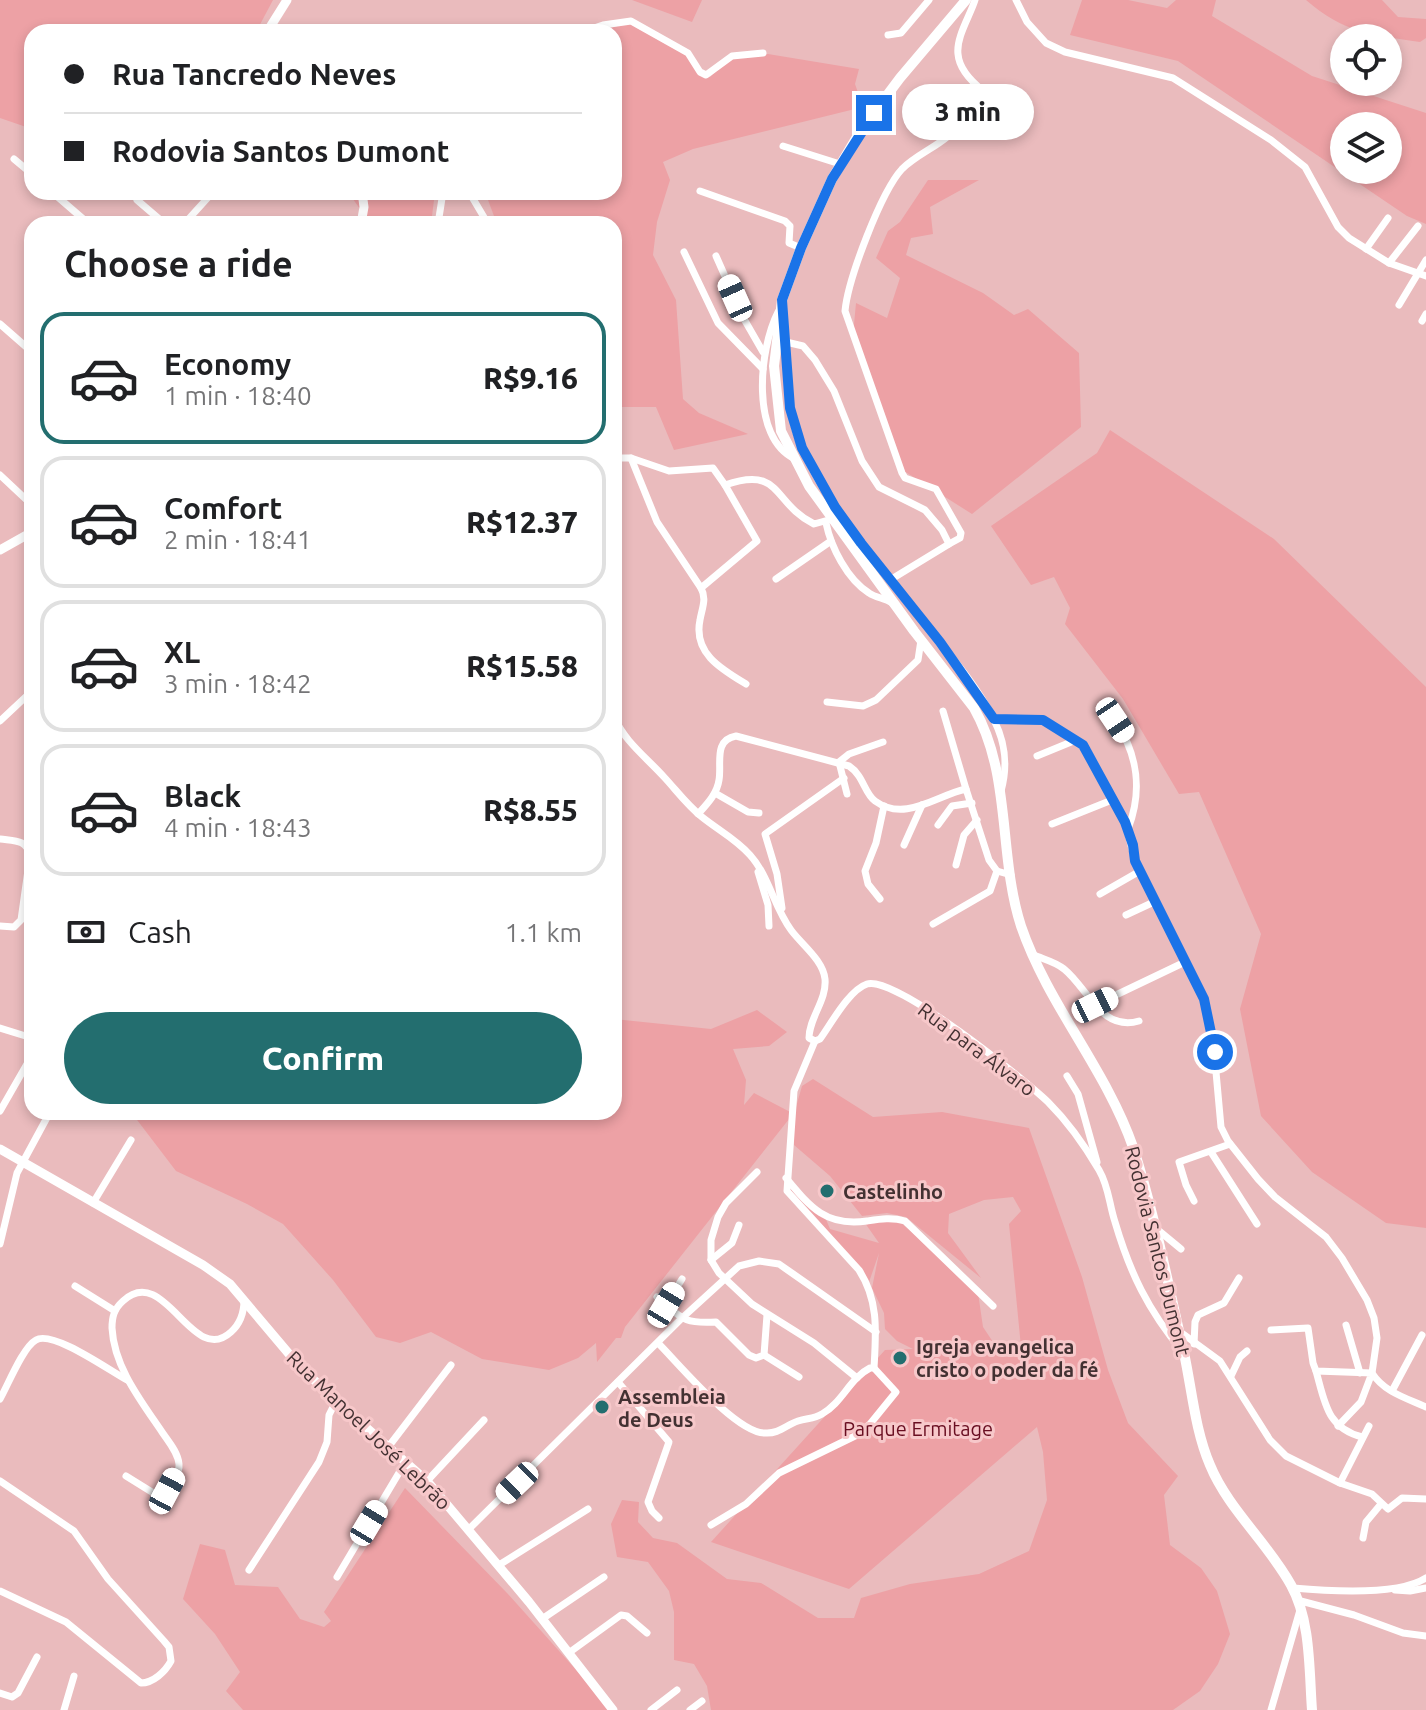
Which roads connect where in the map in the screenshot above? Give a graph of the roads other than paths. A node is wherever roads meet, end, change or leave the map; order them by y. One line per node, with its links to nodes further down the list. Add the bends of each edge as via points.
1 (287, 0): 8 (main road)
2 (929, 0): 10 (street, via 901,33)
3 (966, 0): 16 (highway, Rodovia Santos Dumont, via 900,78)
4 (975, 0): 7 (street)
5 (983, 0): 7 (street)
6 (1016, 0): 28 (street, via 1046,43 1173,78 1271,140 1305,167 1338,227)
7 (972, 11): 12 (street, via 957,54)
8 (272, 24)
9 (610, 24): 11 (street, via 631,21 688,53 706,75 732,56)
10 (888, 35)
11 (763, 53)
12 (975, 86): 13 (street); 57 (street, via 971,98 977,115 904,168 890,185 845,311 902,473 936,489 961,533)
13 (1025, 117)
14 (783, 146): 16 (street)
15 (14, 159): 17 (street)
16 (840, 164): 27 (highway, Rodovia Santos Dumont)
17 (24, 167)
18 (700, 191): 27 (street, via 785,221 790,226 789,243)
19 (61, 200): 22 (street)
20 (137, 200): 23 (street)
21 (206, 200): 24 (street)
22 (80, 216)
23 (156, 216)
24 (191, 216)
25 (1388, 218): 28 (street)
26 (1418, 226): 32 (street)
27 (801, 248): 35 (highway, Rodovia Santos Dumont)
28 (1366, 249): 32 (street)
29 (684, 252): 41 (street, via 718,323)
30 (716, 256): 40 (street)
31 (1426, 260): 33 (street)
32 (1389, 263): 33 (street)
33 (1417, 274): 34 (street); 36 (street)
34 (1426, 276)
35 (780, 304): 38 (street); 40 (street); 42 (highway, Rodovia Santos Dumont)
36 (1399, 305)
37 (0, 324): 39 (street)
38 (786, 342): 43 (street); 57 (street, via 803,346 815,360 879,487 919,505)
39 (24, 345)
40 (763, 352): 41 (street)
41 (763, 369): 44 (street)
42 (776, 403): 43 (street); 44 (street); 47 (highway, Rodovia Santos Dumont)
43 (790, 408): 45 (street)
44 (765, 410): 46 (street)
45 (794, 423): 47 (street); 60 (street, via 825,492)
46 (768, 429): 47 (street); 50 (street, via 780,449)
47 (781, 431): 50 (highway, Rodovia Santos Dumont)
48 (622, 458): 49 (street)
49 (631, 458): 52 (street, via 669,471 713,468); 61 (street, via 657,522)
50 (795, 459): 54 (highway, Rodovia Santos Dumont)
51 (0, 475): 53 (street)
52 (725, 485): 54 (street, via 742,479 768,482 798,515 814,524); 61 (street, via 757,541)
53 (24, 498)
54 (829, 521): 56 (street); 62 (highway, Rodovia Santos Dumont)
55 (24, 536): 58 (main road)
56 (831, 541): 59 (street); 62 (street, via 857,582 872,596 889,600)
57 (949, 544): 60 (street)
58 (0, 550)
59 (776, 579)
60 (890, 580): 68 (street)
61 (701, 588): 64 (street, via 703,650)
62 (914, 631): 63 (highway, Rodovia Santos Dumont)
63 (921, 640): 66 (street, via 918,660 876,700 863,706); 79 (highway, Rodovia Santos Dumont, via 982,722)
64 (746, 684)
65 (24, 698): 70 (street)
66 (827, 702)
67 (943, 711): 77 (street)
68 (994, 719): 72 (street, via 1043,720); 79 (street, via 1006,764)
69 (1115, 720): 90 (street, via 1135,760 1136,804)
70 (0, 721)
71 (622, 729): 86 (street)
72 (1076, 740): 74 (street); 81 (street, via 1087,750)
73 (883, 742): 75 (street)
74 (1037, 756)
75 (839, 762): 76 (street); 78 (street, via 731,737 723,744); 84 (street, via 856,770 871,798)
76 (844, 778): 80 (street); 103 (street, via 765,834)
77 (966, 789): 82 (street); 83 (street)
78 (715, 793): 85 (street); 86 (street)
79 (1001, 793): 98 (highway, Rodovia Santos Dumont)
80 (847, 794)
81 (1112, 800): 88 (street); 90 (street)
82 (972, 803): 87 (street); 89 (street, via 952,806)
83 (922, 805): 84 (street, via 907,810); 93 (street)
84 (884, 806): 101 (street, via 865,871)
85 (759, 813)
86 (698, 814): 95 (street, via 732,838)
87 (977, 820): 94 (street, via 964,835); 96 (street)
88 (1052, 824)
89 (938, 825)
90 (1128, 829): 97 (street)
91 (0, 839): 92 (street)
92 (24, 843)
93 (904, 845)
94 (956, 865)
95 (757, 866): 103 (street); 107 (street)
96 (997, 871): 98 (street); 105 (street, via 990,891)
97 (1140, 871): 99 (street); 102 (street)
98 (1011, 875): 108 (highway, Rodovia Santos Dumont)
99 (1100, 894)
100 (24, 899): 106 (street, via 21,920 14,927)
101 (880, 899)
102 (1156, 901): 104 (street); 109 (street)
103 (782, 915): 114 (street, via 825,977 809,1035)
104 (1126, 915)
105 (933, 924)
106 (0, 926)
107 (769, 926)
108 (1034, 955): 110 (street, via 1064,969); 131 (highway, Rodovia Santos Dumont, via 1119,1112)
109 (1185, 962): 110 (street); 120 (street, via 1208,1012 1220,1120)
110 (1095, 1005): 111 (street, via 1116,1023)
111 (1139, 1021)
112 (1, 1029): 113 (street)
113 (24, 1036)
114 (815, 1041): 125 (street, Rua para Álvaro, via 864,986 898,993 1001,1062 1048,1102); 126 (street, via 794,1091)
115 (24, 1069): 117 (street)
116 (1067, 1076): 125 (street, via 1078,1094)
117 (0, 1111)
118 (45, 1120): 123 (street)
119 (131, 1140): 128 (street)
120 (1230, 1144): 122 (street); 162 (street, via 1275,1197 1326,1237 1342,1258 1374,1318)
121 (0, 1149): 123 (main road, Rua Manoel José Lebrão)
122 (1211, 1152): 127 (street, via 1178,1164); 129 (street)
123 (22, 1161): 128 (main road, Rua Manoel José Lebrão); 132 (street)
124 (757, 1172): 134 (street, via 718,1217)
125 (1100, 1172): 156 (street, Rua para Álvaro, via 1134,1276 1152,1313)
126 (786, 1178): 142 (street, via 833,1220 905,1221); 151 (street, via 791,1197 868,1285)
127 (1194, 1201)
128 (93, 1203): 140 (main road, Rua Manoel José Lebrão, via 213,1271)
129 (1257, 1224)
130 (739, 1225): 134 (street, via 732,1243)
131 (1156, 1228): 133 (street); 149 (highway, Rodovia Santos Dumont)
132 (0, 1244)
133 (1181, 1249)
134 (711, 1260): 135 (street)
135 (724, 1277): 144 (street); 146 (street); 151 (street, via 748,1263 779,1264)
136 (1239, 1278): 154 (street, via 1224,1303 1198,1315)
137 (682, 1279): 141 (street)
138 (75, 1286): 143 (street)
139 (657, 1297): 141 (street)
140 (244, 1300): 145 (main road, Rua Manoel José Lebrão); 147 (street)
141 (666, 1305): 146 (street)
142 (993, 1306)
143 (115, 1311): 147 (street, via 127,1297 146,1294 166,1302 203,1338 226,1336); 166 (street, via 114,1340)
144 (767, 1315): 157 (street); 165 (street, via 814,1343)
145 (259, 1316): 147 (street); 170 (main road, Rua Manoel José Lebrão)
146 (681, 1319): 153 (street); 157 (street, via 716,1322 749,1355)
147 (240, 1322)
148 (1346, 1325): 161 (street)
149 (1177, 1329): 154 (street); 156 (highway, Rodovia Santos Dumont)
150 (1271, 1330): 160 (street, via 1308,1328)
151 (876, 1332): 159 (street)
152 (1422, 1335): 168 (street)
153 (658, 1343): 165 (street, via 724,1410 758,1433 780,1432 822,1414); 167 (street)
154 (1194, 1344): 163 (street, via 1220,1361)
155 (1247, 1351): 163 (street)
156 (1184, 1353): 194 (highway, Rodovia Santos Dumont, via 1211,1468)
157 (764, 1355): 164 (street)
158 (451, 1365): 176 (street)
159 (874, 1368): 165 (street); 186 (street, via 896,1392 870,1424 846,1442 779,1473 746,1504)
160 (1316, 1371): 161 (street); 173 (street)
161 (1360, 1373): 162 (street)
162 (1372, 1373): 168 (street); 173 (street, via 1361,1402)
163 (1231, 1376): 180 (street, via 1278,1449)
164 (799, 1377)
165 (857, 1378)
166 (129, 1381): 169 (street, via 43,1337 28,1349); 178 (street, via 179,1463 162,1495)
167 (618, 1382): 185 (street, via 669,1442 648,1502); 187 (street)
168 (1392, 1391): 171 (street)
169 (0, 1399)
170 (336, 1401): 176 (main road, Rua Manoel José Lebrão); 190 (street, via 319,1462)
171 (1426, 1407)
172 (484, 1420): 179 (street)
173 (1338, 1426): 175 (street)
174 (1369, 1426): 175 (street)
175 (1362, 1437): 180 (street)
176 (389, 1446): 177 (main road, Rua Manoel José Lebrão)
177 (406, 1461): 179 (main road, Rua Manoel José Lebrão); 191 (street)
178 (126, 1476)
179 (427, 1481): 187 (main road, Rua Manoel José Lebrão)
180 (1340, 1483): 183 (street, via 1372,1494)
181 (2, 1486): 197 (street, via 74,1531 108,1579 164,1641 171,1655 168,1665 141,1683 75,1628)
182 (1426, 1499): 183 (street, via 1402,1498 1388,1509)
183 (1381, 1504): 188 (street, via 1366,1522)
184 (588, 1509): 189 (street)
185 (659, 1518)
186 (711, 1525)
187 (469, 1529): 189 (main road, Rua Manoel José Lebrão)
188 (1363, 1538)
189 (499, 1565): 199 (main road, Rua Manoel José Lebrão)
190 (249, 1570)
191 (337, 1577)
192 (604, 1577): 199 (street)
193 (1426, 1578): 195 (street, via 1411,1586)
194 (1293, 1588): 195 (street); 198 (highway, Rodovia Santos Dumont)
195 (1381, 1588): 196 (street)
196 (1426, 1588)
197 (0, 1591)
198 (1298, 1605): 201 (street); 212 (street); 213 (highway, Rodovia Santos Dumont)
199 (542, 1619): 202 (main road, Rua Manoel José Lebrão)
200 (647, 1633): 202 (street, via 621,1615)
201 (1426, 1636)
202 (570, 1652): 209 (main road, Rua Manoel José Lebrão)
203 (37, 1657): 206 (street, via 18,1693)
204 (74, 1676): 208 (street)
205 (677, 1690): 210 (street)
206 (0, 1693)
207 (702, 1701): 211 (street)
208 (64, 1710)
209 (613, 1710)
210 (651, 1710)
211 (690, 1710)
212 (1271, 1710)
213 (1312, 1710)

